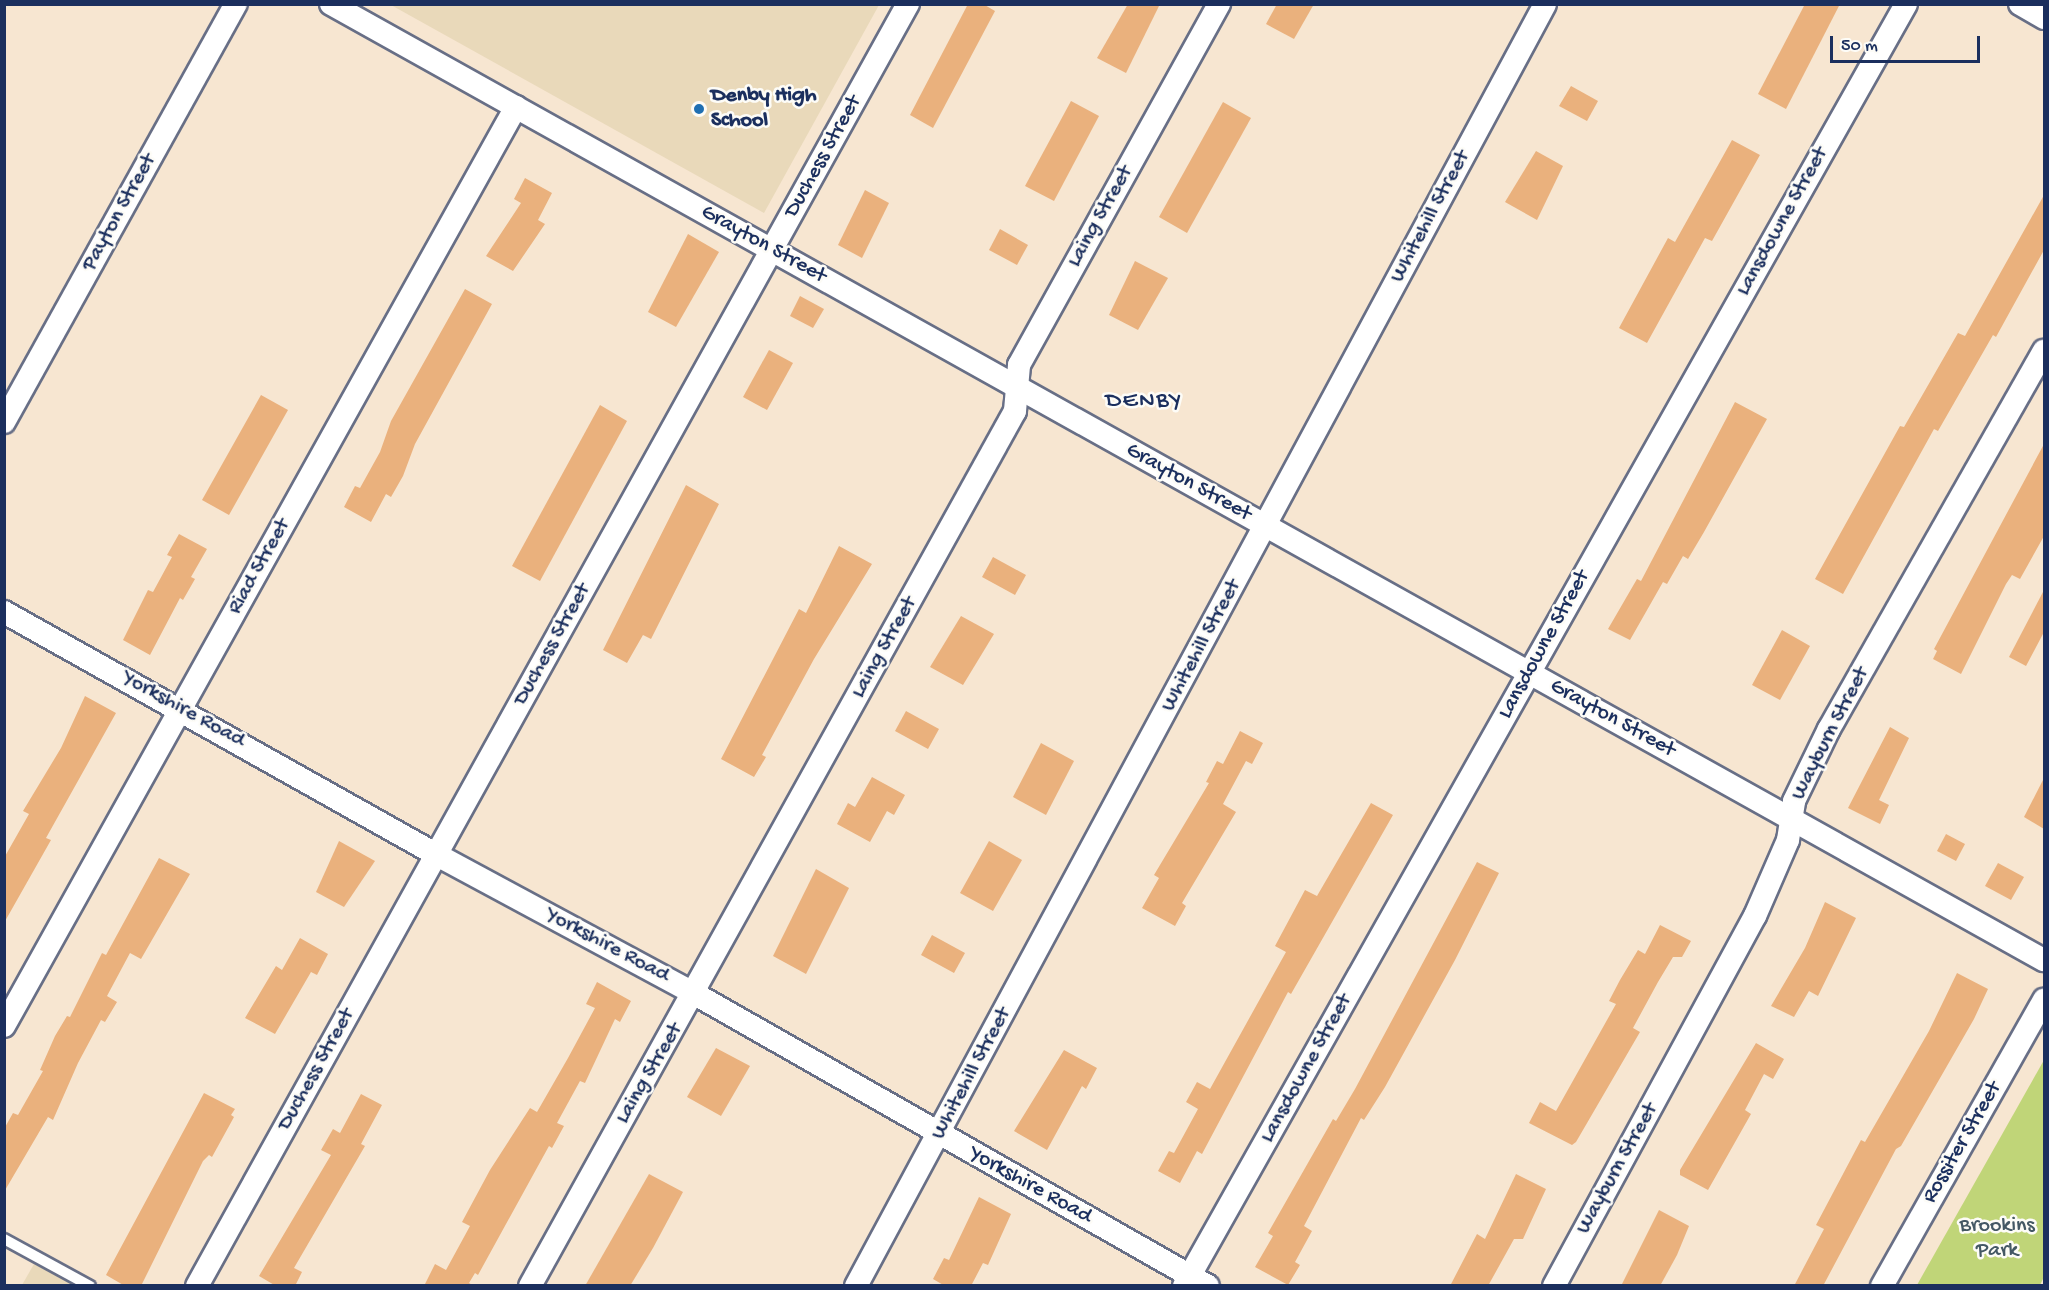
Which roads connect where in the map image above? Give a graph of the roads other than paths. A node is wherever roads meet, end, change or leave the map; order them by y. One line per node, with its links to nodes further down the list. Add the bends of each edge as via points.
1 (236, 4): 13 (street, Payton Street)
2 (331, 4): 9 (street, Grayton Street)
3 (908, 4): 10 (street, Duchess Street)
4 (1219, 4): 12 (street, Laing Street, via 1019,365)
5 (1545, 4): 14 (street, Whitehill Street)
6 (1906, 4): 16 (street, Lansdowne Street)
7 (2020, 4): 8 (street)
8 (2044, 18)
9 (516, 107): 10 (street, Grayton Street); 17 (street, Riad Street)
10 (772, 250): 12 (street, Grayton Street); 19 (street, Duchess Street)
11 (2044, 351): 18 (street, Wayburn Street, via 1829,729 1794,801)
12 (1017, 387): 14 (street, Grayton Street); 21 (street, Laing Street, via 1015,411)
13 (4, 422)
14 (1266, 526): 16 (street, Grayton Street); 24 (street, Whitehill Street)
15 (4, 612): 17 (street, Yorkshire Road)
16 (1529, 673): 18 (street, Grayton Street); 26 (street, Lansdowne Street)
17 (182, 709): 19 (street, Yorkshire Road); 23 (street, Riad Street)
18 (1791, 819): 20 (street, Grayton Street); 31 (street, Wayburn Street, via 1788,840 1755,916)
19 (437, 855): 21 (street, Yorkshire Road); 28 (street, Duchess Street)
20 (2044, 960)
21 (696, 994): 24 (street, Yorkshire Road); 29 (street, Laing Street)
22 (2044, 1000): 32 (street, Rossiter Street)
23 (4, 1026)
24 (940, 1136): 26 (street, Yorkshire Road); 30 (street, Whitehill Street)
25 (4, 1239): 27 (lane)
26 (1194, 1282)
27 (90, 1286)
28 (197, 1286)
29 (530, 1286)
30 (856, 1286)
31 (1554, 1286)
32 (1882, 1286)

